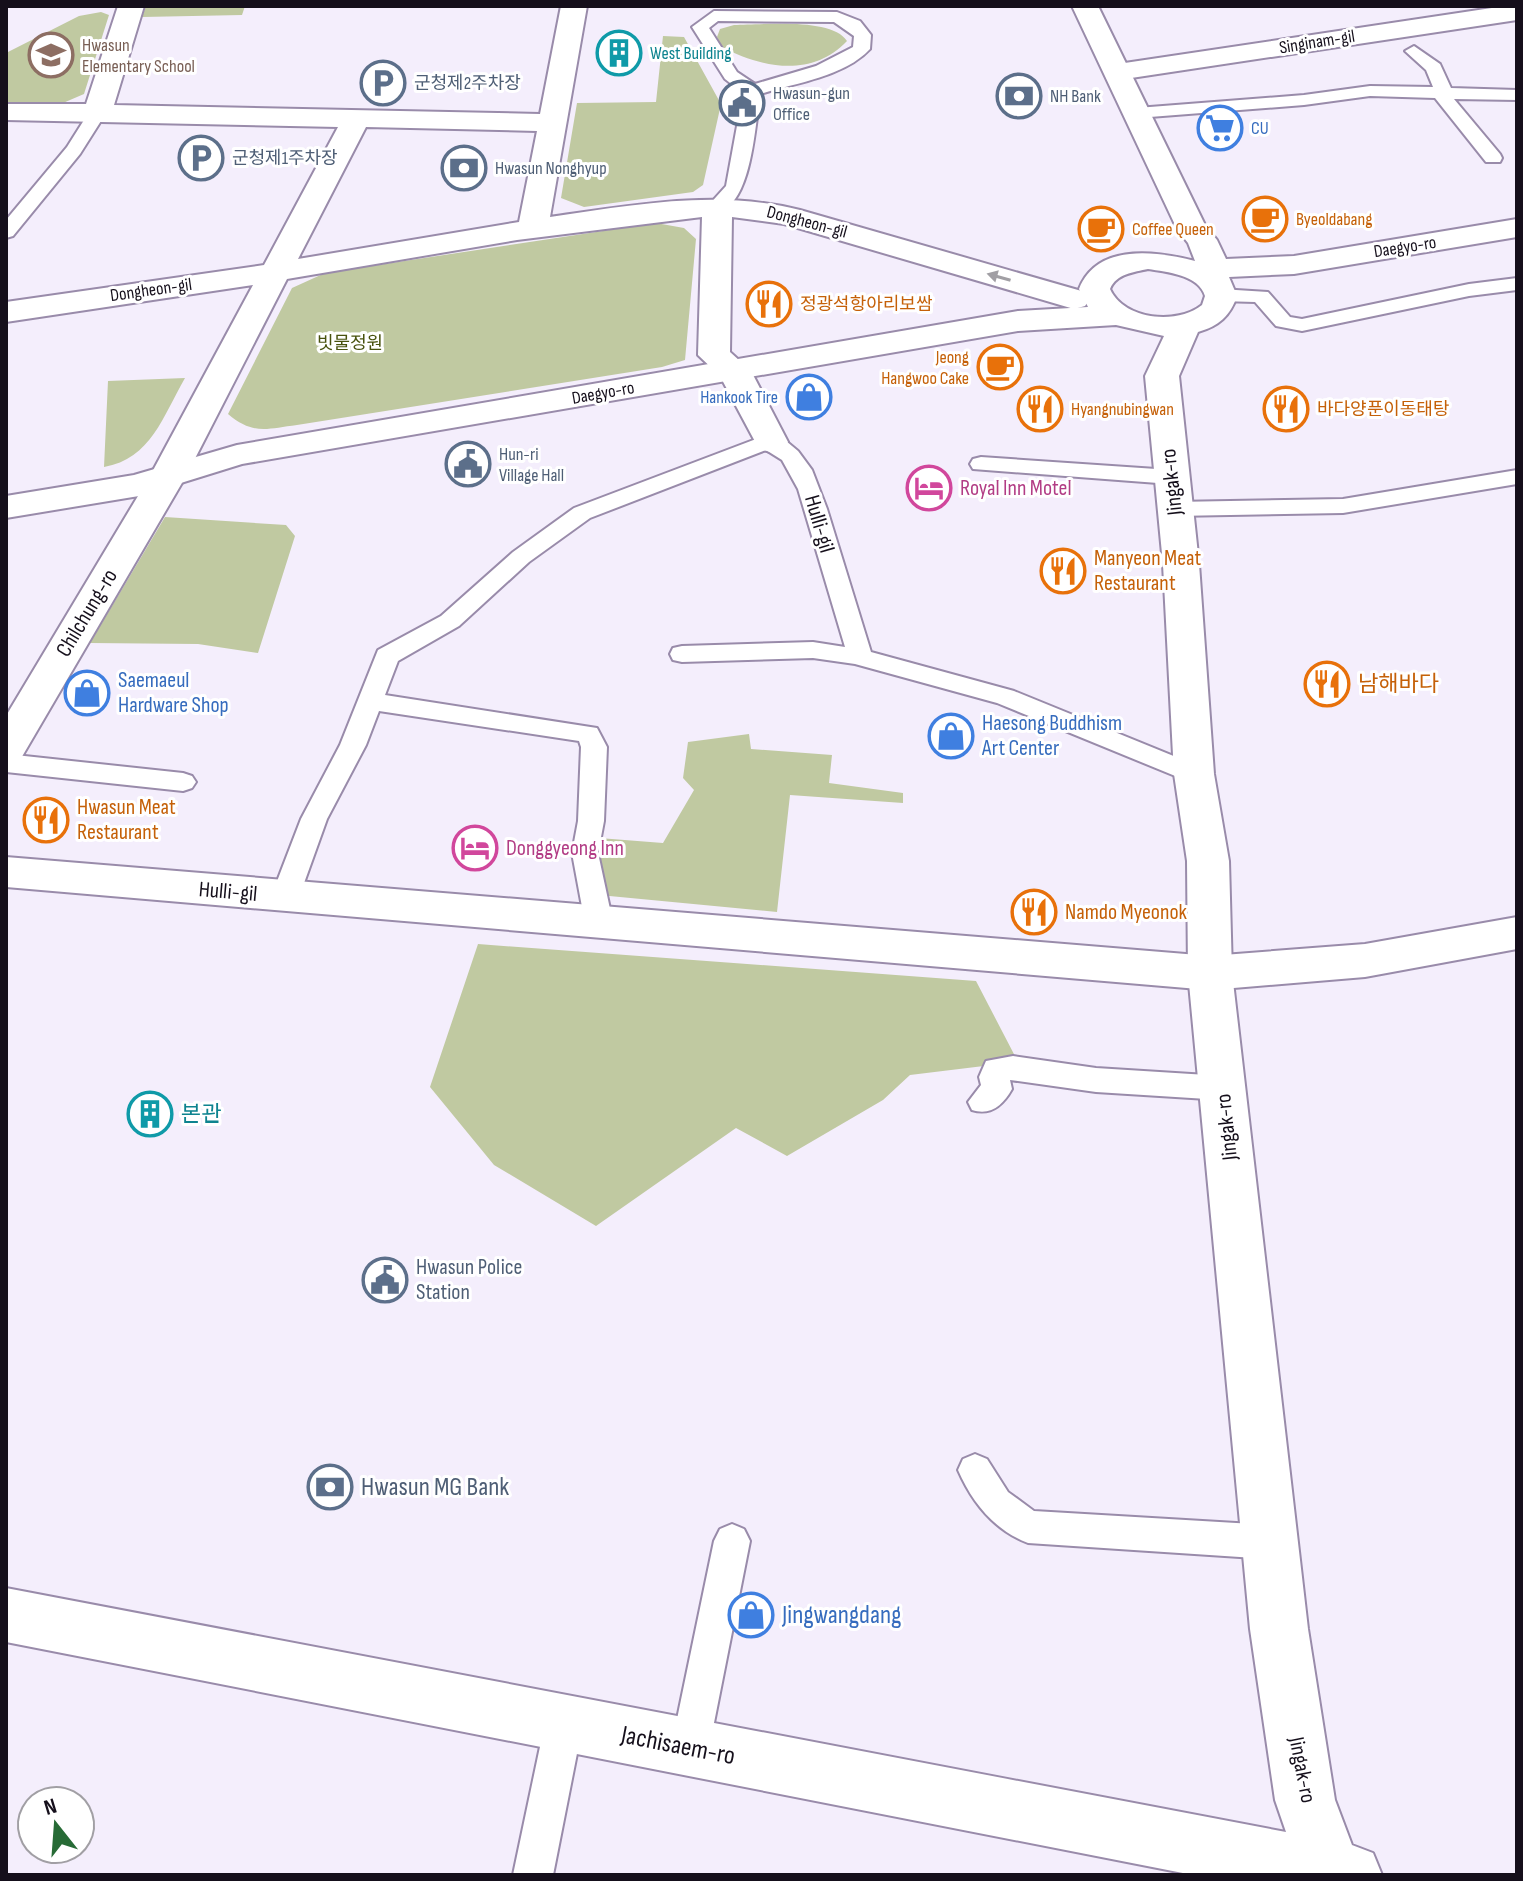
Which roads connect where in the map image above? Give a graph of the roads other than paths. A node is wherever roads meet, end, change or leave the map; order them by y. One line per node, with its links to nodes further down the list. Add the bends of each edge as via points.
1 (131, 6): 13 (street)
2 (574, 6): 16 (street)
3 (1085, 6): 6 (street)
4 (1517, 12): 6 (street, Singinam-gil)
5 (1414, 51): 9 (lane, via 1434,68)
6 (1118, 72): 14 (street)
7 (1284, 81): 11 (lane)
8 (752, 91): 8 (lane, via 731,75 700,27 714,16 837,17 863,35 861,49 844,61); 18 (lane, via 735,187)
9 (1442, 93): 10 (lane); 11 (lane, via 1370,91); 17 (lane)
10 (1517, 95)
11 (1304, 100): 14 (lane)
12 (6, 112): 13 (street)
13 (97, 113): 15 (street); 22 (lane, via 74,150)
14 (1137, 113): 21 (street)
15 (356, 120): 16 (street); 25 (street)
16 (550, 123): 19 (street)
17 (1493, 158)
18 (717, 207): 19 (street, Dongheon-gil); 28 (street, Dongheon-gil, one-way to 18, via 753,207); 33 (street, via 714,355)
19 (533, 228): 25 (street, Dongheon-gil)
20 (1517, 228): 24 (street, Daegyo-ro)
21 (1192, 229): 23 (street); 24 (street); 26 (street, via 1203,238)
22 (6, 232)
23 (1155, 261): 26 (street); 28 (street, via 1113,267)
24 (1294, 265): 26 (street, via 1284,275 1251,282)
25 (278, 271): 29 (street, Dongheon-gil); 36 (street)
26 (1211, 280): 27 (lane, via 1261,296 1283,322 1302,325); 31 (street, via 1219,306)
27 (1517, 284)
28 (1084, 293): 30 (street); 32 (street, via 1094,294)
29 (6, 312)
30 (1035, 318): 32 (street); 33 (street, Daegyo-ro)
31 (1185, 325): 32 (street); 32 (street, via 1151,327)
32 (1133, 346): 38 (street, Jingak-ro)
33 (734, 371): 34 (street); 36 (street, Daegyo-ro, via 237,455)
34 (771, 442): 41 (lane, Hulli-gil, via 797,466 814,498); 42 (lane, Hulli-gil, via 582,513 521,557 450,621 387,656)
35 (981, 464): 38 (lane)
36 (168, 476): 39 (street, Daegyo-ro); 43 (street, Chilchung-ro)
37 (1517, 477): 38 (lane, via 1296,509)
38 (1173, 493): 45 (street, Jingak-ro)
39 (6, 507)
40 (682, 654): 41 (lane, via 813,650)
41 (859, 657): 45 (lane, via 1072,720)
42 (369, 701): 48 (lane, Hulli-gil, via 353,745 314,819); 49 (lane, via 588,734 594,762 585,853)
43 (6, 750)
44 (6, 763): 46 (lane)
45 (1194, 774): 51 (street, Jingak-ro, via 1208,861)
46 (183, 782)
47 (6, 872): 48 (street, Hulli-gil)
48 (285, 897): 49 (street)
49 (599, 923): 51 (street)
50 (1517, 933): 51 (street, via 1336,967)
51 (1210, 973): 52 (street, Jingak-ro)
52 (1223, 1088): 53 (lane, via 1096,1080 1013,1068 996,1069 997,1089); 56 (street, Jingak-ro)
53 (983, 1102)
54 (975, 1470): 56 (lane, via 996,1503 1028,1527)
55 (732, 1541): 59 (lane)
56 (1270, 1542): 60 (street, Jingak-ro)
57 (6, 1615): 58 (street, Jachisaem-ro)
58 (564, 1723): 59 (street, Jachisaem-ro); 61 (lane)
59 (690, 1748): 60 (street, Jachisaem-ro)
60 (1315, 1871)
61 (533, 1875)

